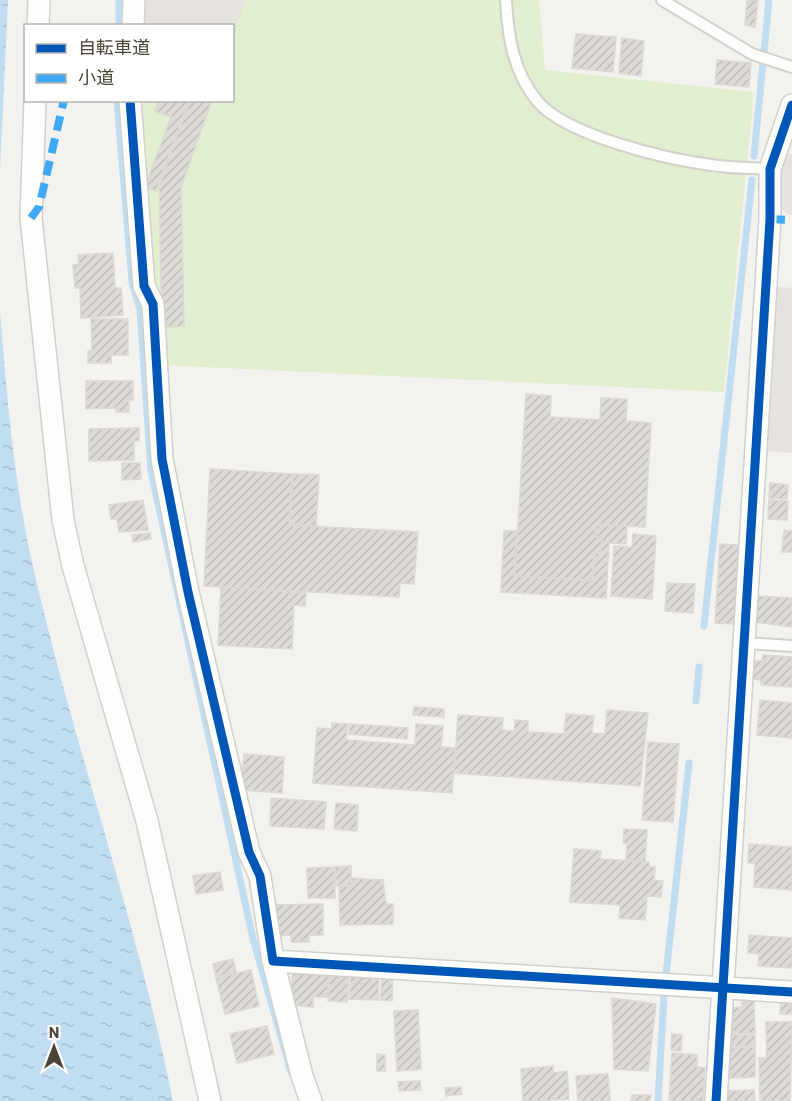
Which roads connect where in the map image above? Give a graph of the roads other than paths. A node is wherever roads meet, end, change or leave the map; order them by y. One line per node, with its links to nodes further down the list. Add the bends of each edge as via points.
1 (39, 0): 5 (street)
2 (134, 0): 6 (street)
3 (506, 0): 11 (lane, via 514,61 537,101 557,119 645,151 711,165)
4 (662, 0): 7 (lane, via 752,54)
5 (38, 24)
6 (133, 24)
7 (792, 67)
8 (35, 102): 17 (street, via 31,218 63,520 147,821)
9 (130, 102): 14 (street, via 144,286 153,304 162,459 188,592 246,840 260,876)
10 (792, 105): 11 (street)
11 (771, 169): 12 (street)
12 (745, 643): 13 (lane); 15 (street)
13 (792, 646)
14 (273, 961): 15 (street); 18 (street)
15 (723, 989): 16 (street); 19 (street)
16 (792, 992)
17 (210, 1101)
18 (311, 1101)
19 (716, 1101)

